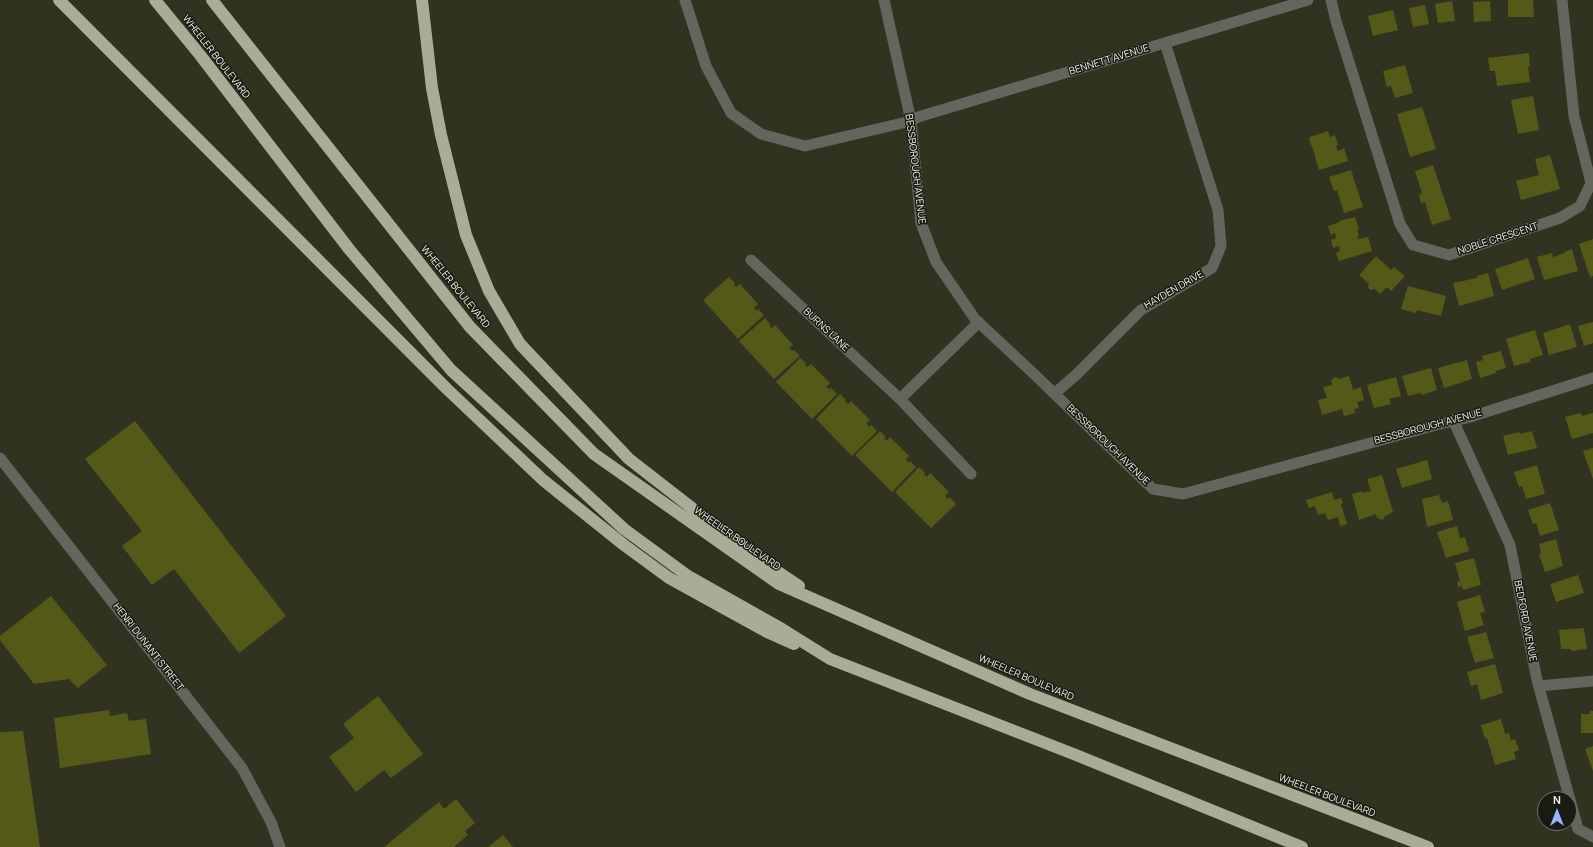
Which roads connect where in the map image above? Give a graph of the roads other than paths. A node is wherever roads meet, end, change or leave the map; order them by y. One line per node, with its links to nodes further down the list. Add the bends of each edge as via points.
1 (59, 0): 21 (highway, via 447,390 543,480 669,578 767,632)
2 (155, 0): 21 (highway, WHEELER BOULEVARD, via 349,249 451,370 624,529 688,576)
3 (212, 0): 20 (highway, WHEELER BOULEVARD, via 470,327 594,454 779,584)
4 (422, 0): 20 (highway, via 425,40 435,103 466,235 489,291 520,344 629,459 751,554)
5 (686, 0): 11 (street, BENNETT AVENUE, via 706,66 731,113 761,134 805,146)
6 (884, 0): 11 (street, BESSBOROUGH AVENUE)
7 (1308, 0): 10 (street, BENNETT AVENUE)
8 (1331, 0): 9 (street, NOBLE CRESCENT, via 1400,224 1413,245 1449,254 1560,218 1580,206 1591,184 1574,116)
9 (1562, 0)
10 (1164, 43): 11 (street, BENNETT AVENUE); 15 (street, HAYDEN DRIVE, via 1218,210 1221,246 1212,268 1141,310)
11 (911, 121): 13 (street, BESSBOROUGH AVENUE, via 921,223 936,262)
12 (751, 260): 16 (street, BURNS LANE)
13 (978, 322): 15 (street, BESSBOROUGH AVENUE); 16 (street)
14 (1593, 378): 17 (street, BESSBOROUGH AVENUE, via 1467,418)
15 (1055, 394): 17 (street, BESSBOROUGH AVENUE, via 1153,489 1183,494)
16 (900, 400): 19 (street, BURNS LANE)
17 (1453, 420): 23 (street, BEDFORD AVENUE, via 1510,545)
18 (0, 458): 25 (street, HENRI DUNANT STREET, via 242,768)
19 (971, 474)
20 (830, 606): 27 (highway, WHEELER BOULEVARD, via 1030,694)
21 (830, 659): 26 (highway, WHEELER BOULEVARD)
22 (1593, 681): 23 (street)
23 (1539, 686): 24 (street, BEDFORD AVENUE, via 1578,829)
24 (1593, 837)
25 (280, 847)
26 (1302, 847)
27 (1428, 847)

